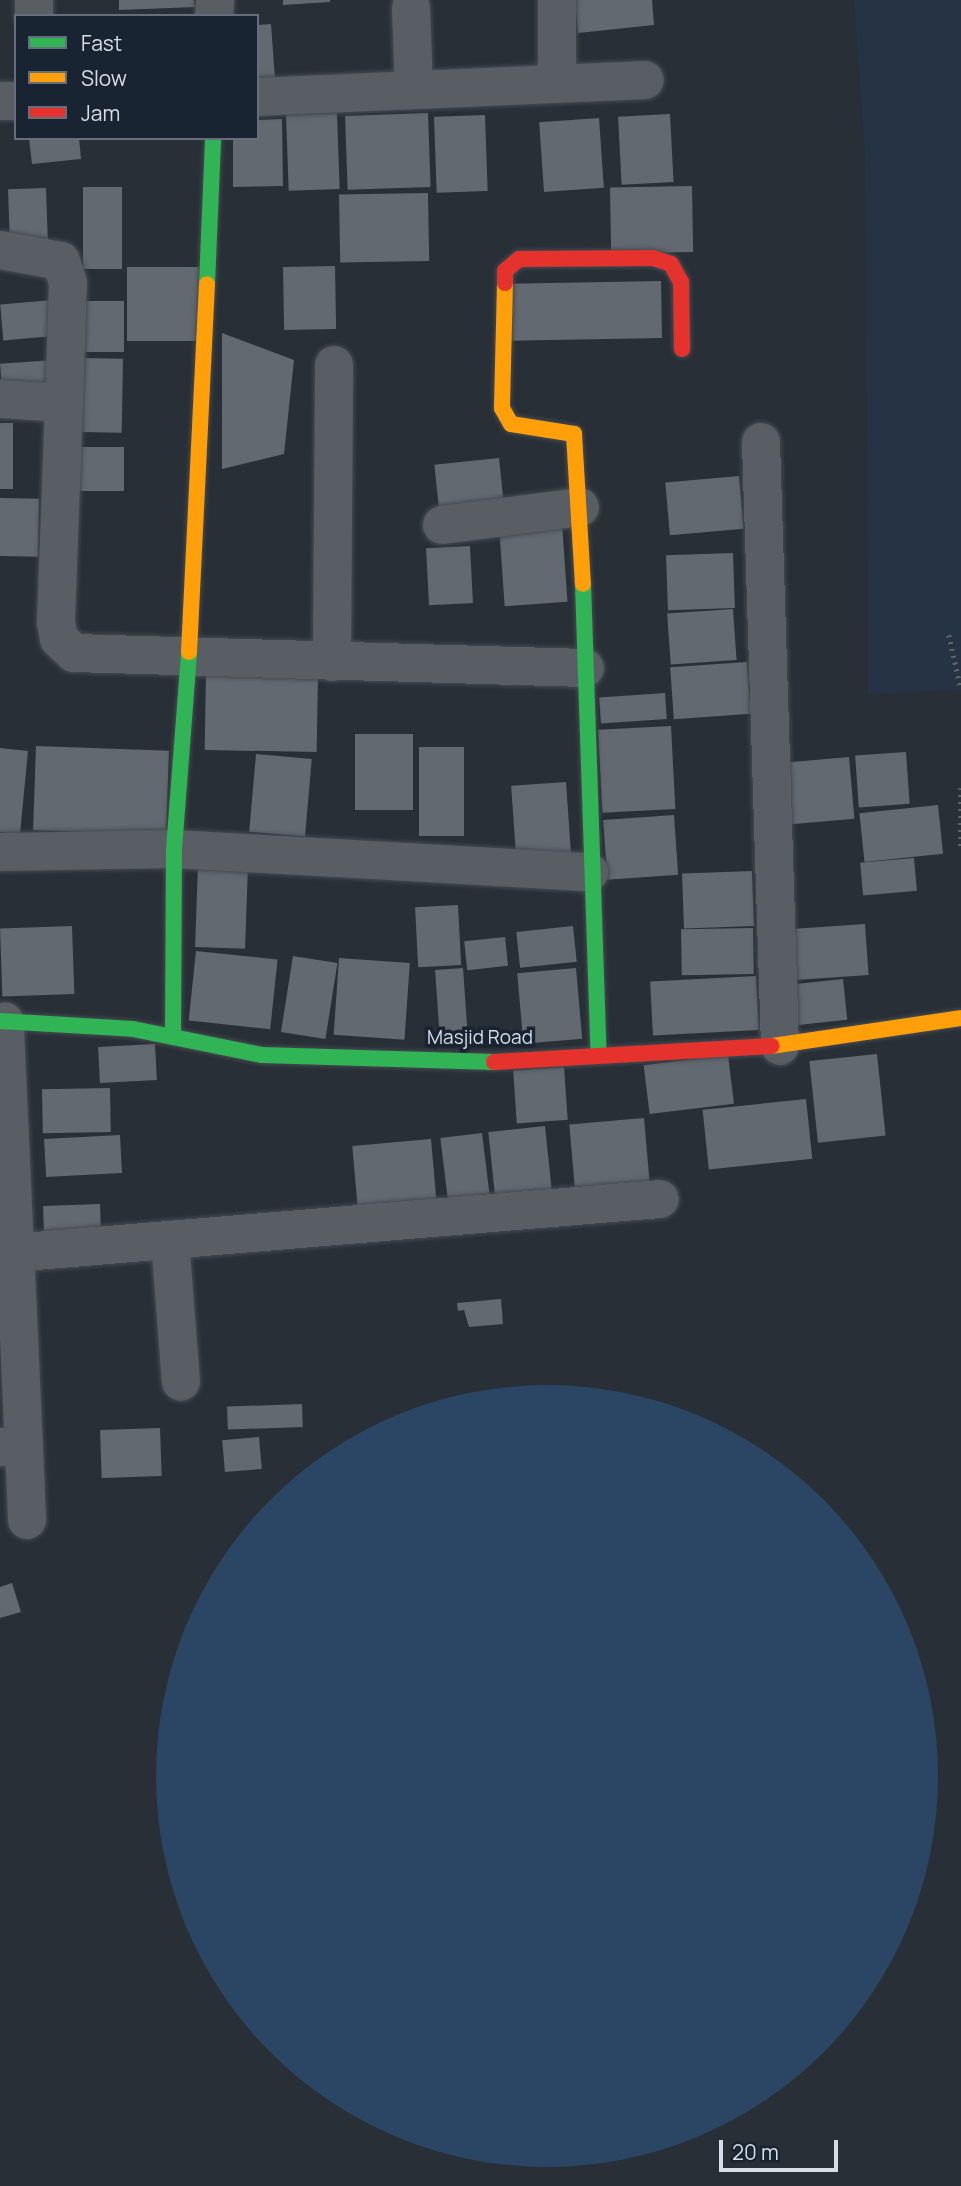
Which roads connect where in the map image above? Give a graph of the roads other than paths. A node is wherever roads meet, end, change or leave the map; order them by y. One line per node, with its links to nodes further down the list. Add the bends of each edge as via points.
1 (557, 0): 4 (street)
2 (411, 8): 5 (street)
3 (645, 80): 4 (street)
4 (557, 84): 5 (street)
5 (414, 90): 6 (street)
6 (259, 97)
7 (212, 140): 16 (street)
8 (0, 250): 12 (street, via 61,261 68,283)
9 (682, 349): 14 (street, via 681,282 671,264 653,258 519,259 505,271 502,408 510,424 574,434)
10 (334, 365): 17 (street)
11 (0, 399): 12 (street)
12 (64, 403): 16 (street, via 60,639 75,653)
13 (761, 442): 25 (street)
14 (580, 508): 15 (street); 18 (street)
15 (442, 525)
16 (190, 658): 17 (street); 19 (street)
17 (332, 662): 18 (street)
18 (585, 668): 21 (street)
19 (174, 849): 20 (street); 21 (street); 24 (street)
20 (0, 852)
21 (589, 872): 26 (street)
22 (961, 1018): 25 (street, Masjid Road)
23 (2, 1021): 24 (street, Masjid Road); 29 (street)
24 (173, 1037): 26 (street, Masjid Road, via 262,1055 494,1062)
25 (780, 1046): 26 (street, Masjid Road)
26 (599, 1055)
27 (660, 1199): 28 (street)
28 (170, 1240): 29 (street); 30 (street)
29 (9, 1254): 31 (street)
30 (181, 1382)
31 (12, 1447): 32 (street)
32 (27, 1520)

